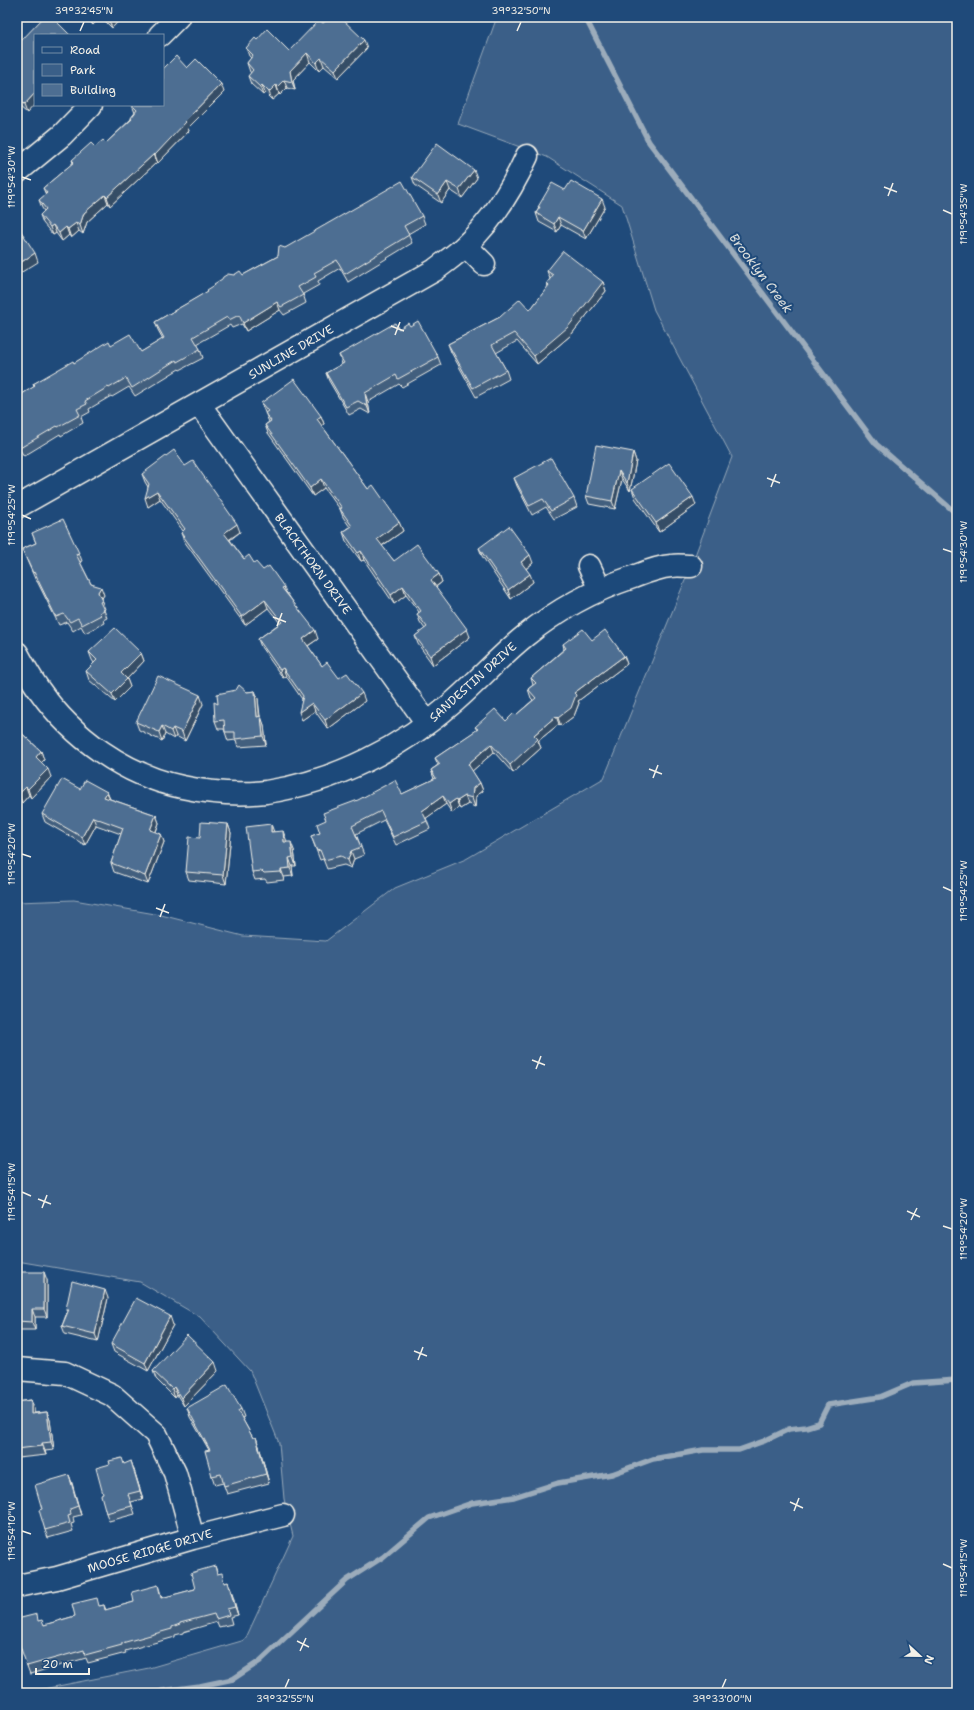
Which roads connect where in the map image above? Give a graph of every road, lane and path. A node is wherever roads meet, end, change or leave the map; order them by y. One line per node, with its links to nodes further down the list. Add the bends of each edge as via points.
1 (178, 17): 2 (street)
2 (161, 34)
3 (90, 106): 5 (street, via 62,135)
4 (527, 156): 6 (street, SUNLINE DRIVE, via 504,201)
5 (17, 172)
6 (466, 246): 7 (street); 8 (street, SUNLINE DRIVE, via 435,270)
7 (484, 264)
8 (199, 404): 9 (street, SUNLINE DRIVE); 14 (street, BLACKTHORN DRIVE)
9 (17, 507)
10 (589, 566): 12 (street)
11 (692, 566): 12 (street, SANDESTIN DRIVE, via 672,566 653,570)
12 (600, 589): 14 (street, SANDESTIN DRIVE, via 561,610 525,636)
13 (17, 653): 14 (street, SANDESTIN DRIVE, via 39,691 82,737 109,757 138,773 170,784 203,791 236,794 266,792 332,775 401,741)
14 (427, 723)
15 (17, 1369): 17 (street, via 65,1373 112,1395 156,1434 175,1473)
16 (283, 1515): 17 (street, MOOSE RIDGE DRIVE)
17 (193, 1538): 18 (street, MOOSE RIDGE DRIVE, via 58,1578)
18 (17, 1586)

